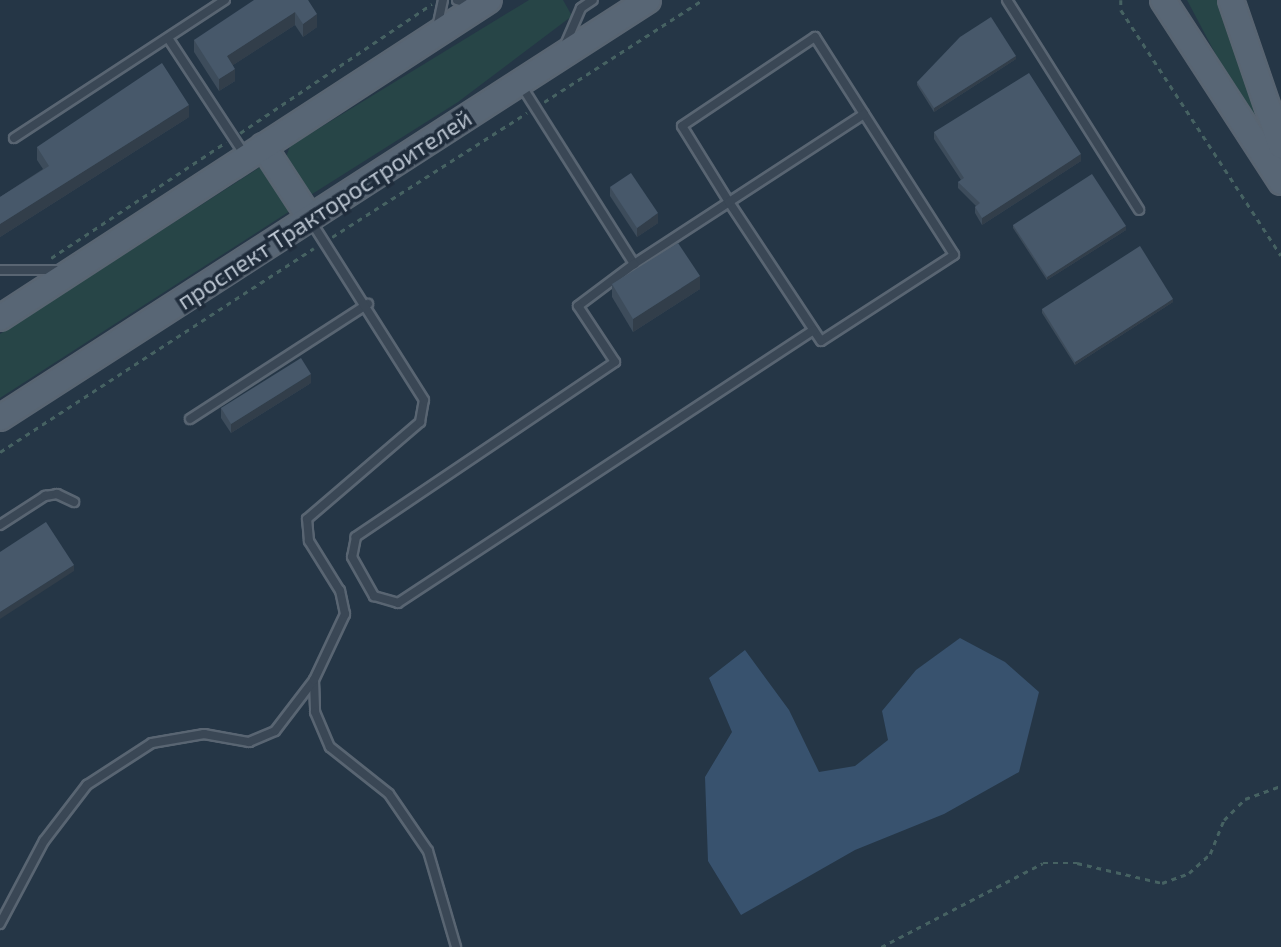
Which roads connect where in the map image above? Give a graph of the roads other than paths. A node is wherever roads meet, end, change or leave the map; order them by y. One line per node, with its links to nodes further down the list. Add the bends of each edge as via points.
1 (225, 0): 11 (lane)
2 (443, 0): 10 (lane)
3 (593, 0): 9 (lane)
4 (648, 0): 12 (main road, проспект Тракторостроителей)
5 (1007, 0): 20 (lane)
6 (1163, 0): 18 (main road)
7 (1231, 0): 16 (main road)
8 (475, 2): 10 (main road)
9 (578, 4): 12 (lane)
10 (436, 34): 17 (main road)
11 (168, 38): 15 (lane); 17 (lane)
12 (559, 57): 13 (main road, проспект Тракторостроителей)
13 (520, 83): 21 (main road, проспект Тракторостроителей); 22 (lane)
14 (864, 114): 19 (lane); 19 (lane, via 815,37 682,126); 27 (lane, via 954,254 821,341)
15 (15, 138)
16 (1281, 146)
17 (247, 148): 21 (main road); 24 (main road)
18 (1281, 183)
19 (729, 202): 22 (lane); 27 (lane)
20 (1139, 210)
21 (310, 218): 25 (lane); 28 (main road, проспект Тракторостроителей)
22 (634, 264): 27 (lane, via 578,306 615,362 356,537 352,557 374,596 398,603)
23 (0, 270): 24 (lane)
24 (74, 270): 26 (main road)
25 (368, 304): 29 (lane); 32 (lane, via 424,401 420,422 307,519 309,541 341,591 345,614)
26 (0, 318)
27 (813, 330)
28 (0, 418)
29 (190, 419)
30 (74, 502): 31 (lane, via 57,494 45,496)
31 (0, 525)
32 (314, 680): 33 (lane, via 286,720 262,738 180,736 110,765 44,841); 34 (lane, via 315,712 330,747 389,794 428,851)
33 (0, 924)
34 (456, 947)

